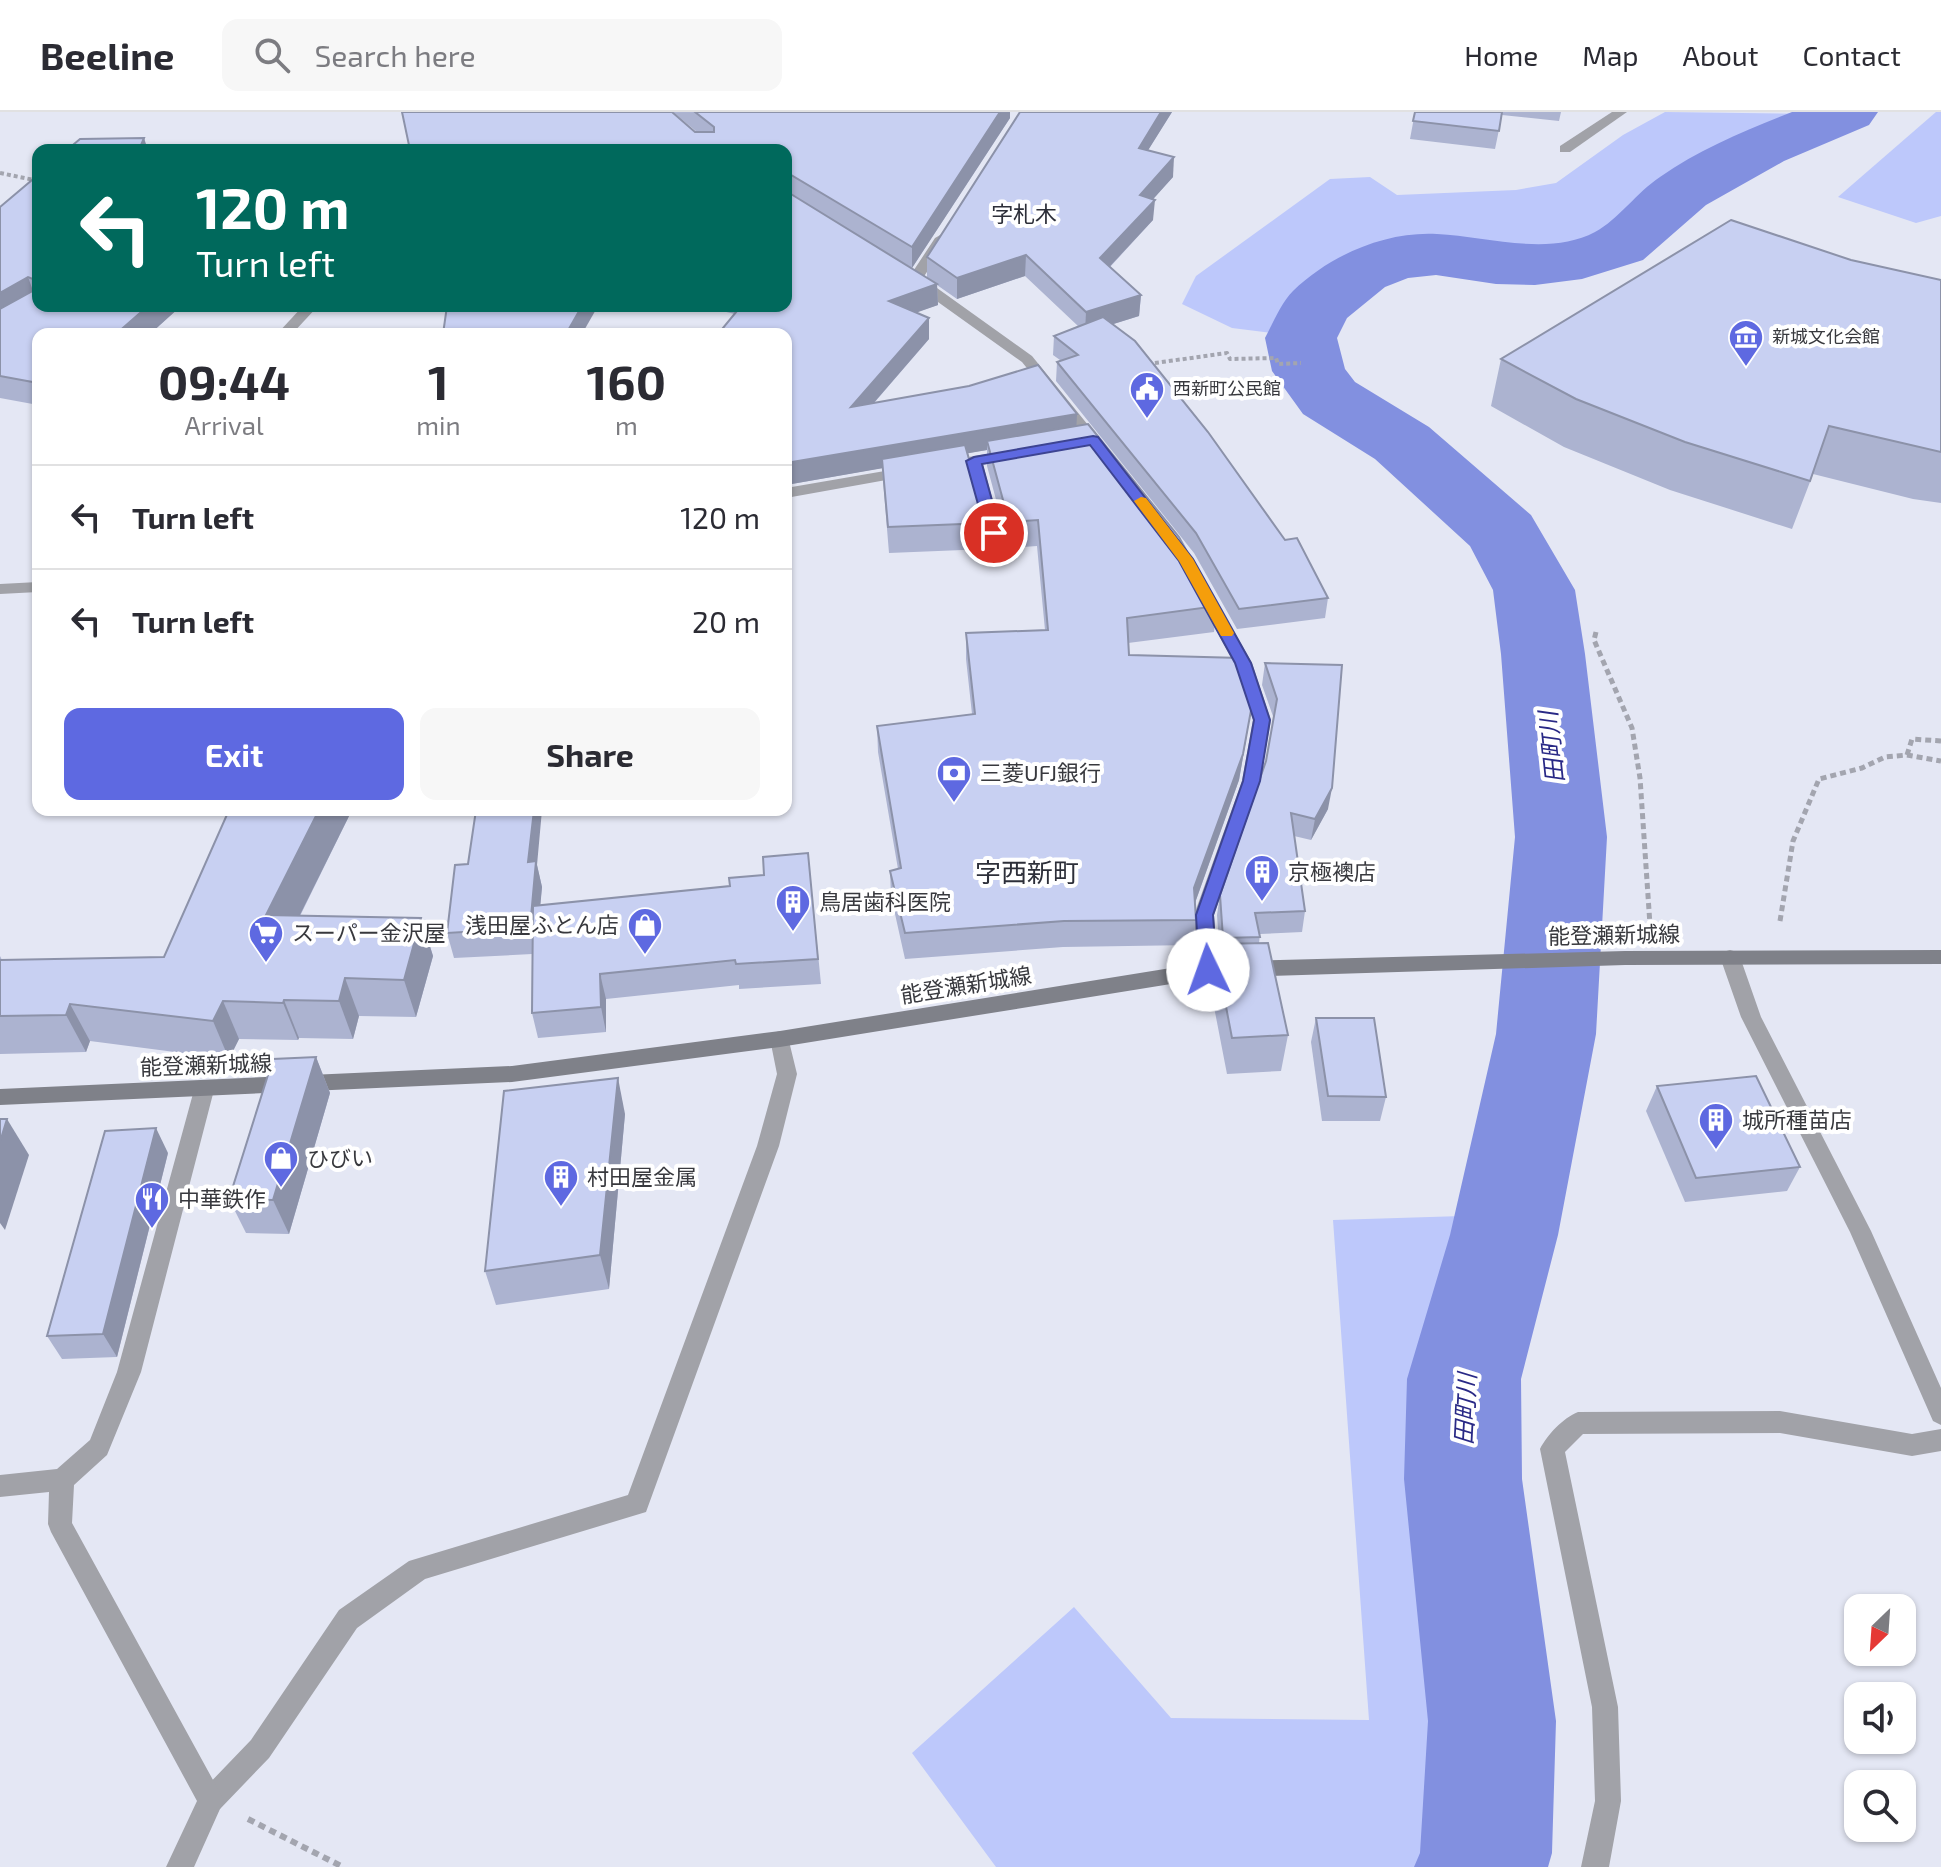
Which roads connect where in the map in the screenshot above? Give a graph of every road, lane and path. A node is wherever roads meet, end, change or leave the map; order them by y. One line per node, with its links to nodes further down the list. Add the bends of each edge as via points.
1 (1621, 112): 2 (street)
2 (1565, 149)
3 (0, 173): 4 (path)
4 (32, 180)
5 (950, 225): 10 (street, via 909,275 1027,359)
6 (305, 312): 7 (street)
7 (290, 328)
8 (1301, 363): 9 (path, via 1230,359 1227,353)
9 (1143, 365)
10 (1091, 445)
11 (1034, 451): 12 (street)
12 (974, 461): 13 (street); 14 (street)
13 (792, 492)
14 (1000, 556)
15 (1193, 572): 26 (street, via 1243,663 1262,720 1251,781 1204,915)
16 (32, 587): 17 (street)
17 (0, 589)
18 (1596, 632): 22 (path, via 1594,640 1632,728)
19 (1941, 741): 20 (path, via 1912,739)
20 (1907, 755): 21 (path); 23 (path, via 1819,779 1793,841)
21 (1941, 761)
22 (1650, 919)
23 (1780, 921)
24 (1730, 957): 25 (main road, 能登瀬新城線); 26 (main road, 能登瀬新城線); 30 (street, via 1751,1017 1860,1231)
25 (1941, 957)
26 (1208, 970): 27 (main road, 能登瀬新城線)
27 (780, 1039): 28 (main road, 能登瀬新城線, via 512,1074); 34 (street, via 787,1074 768,1146 637,1504 418,1569 348,1619 260,1749)
28 (204, 1090): 29 (main road, 能登瀬新城線); 32 (street, via 129,1372 99,1447)
29 (0, 1097)
30 (1941, 1414)
31 (1941, 1440): 37 (street, via 1912,1445 1780,1422 1578,1423 1552,1449 1605,1707 1608,1801)
32 (62, 1480): 33 (street); 34 (street, via 60,1524)
33 (0, 1486)
34 (211, 1800): 35 (street); 36 (path)
35 (180, 1867)
36 (343, 1867)
37 (1595, 1867)

